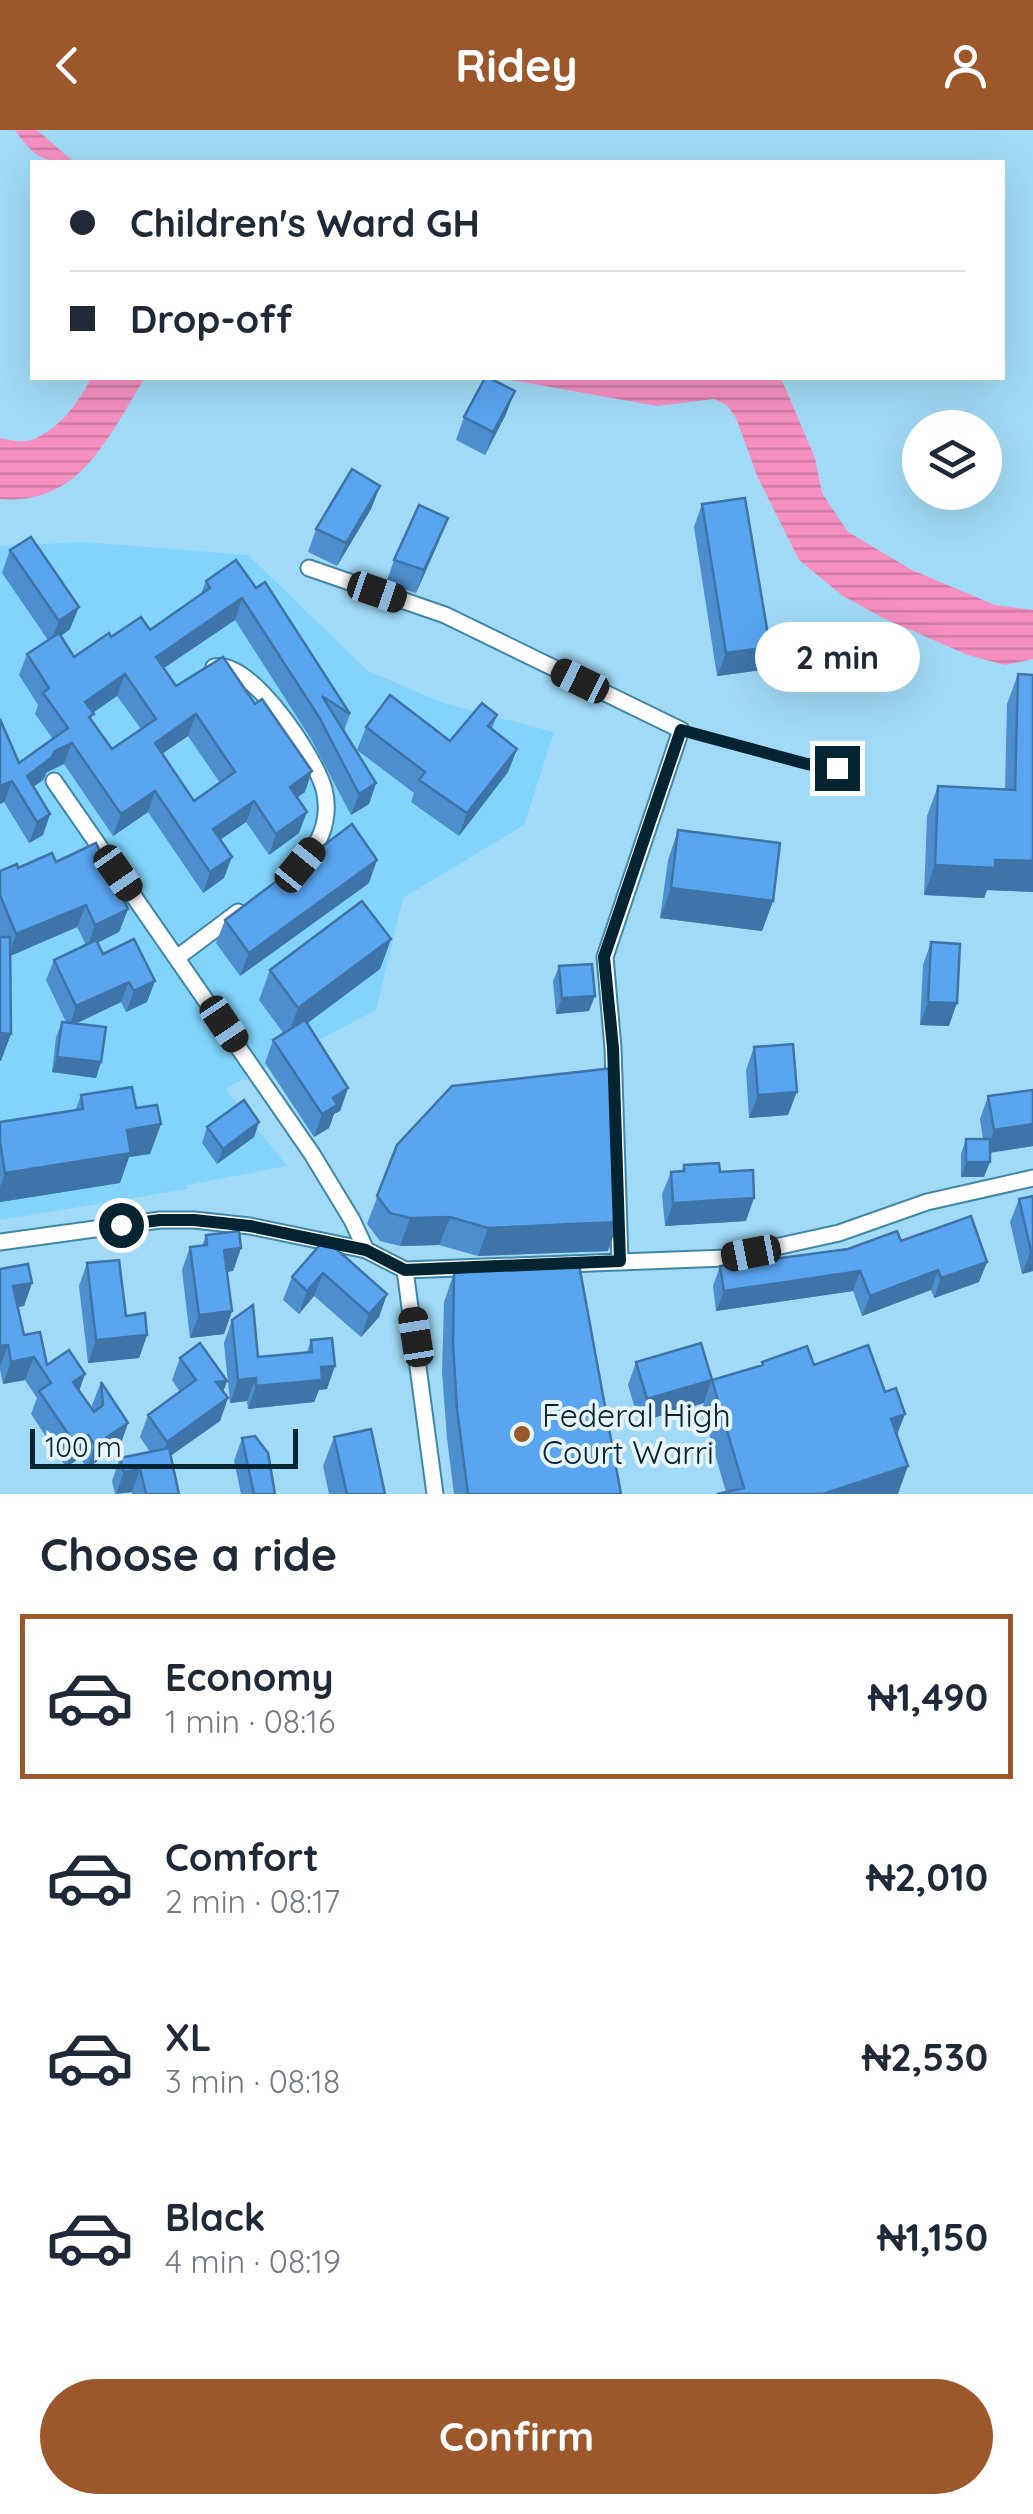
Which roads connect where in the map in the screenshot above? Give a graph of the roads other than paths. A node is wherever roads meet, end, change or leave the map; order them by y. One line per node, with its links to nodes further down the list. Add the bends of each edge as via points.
1 (309, 568): 3 (street, via 445,615)
2 (206, 668): 6 (street, via 239,670 263,693 313,762 325,791 320,840)
3 (681, 730): 4 (lane); 12 (street, via 604,957)
4 (837, 768)
5 (54, 781): 8 (street)
6 (285, 876)
7 (254, 899): 8 (street)
8 (178, 956): 11 (street, via 312,1154)
9 (1033, 1178): 12 (street, via 927,1202 776,1249 726,1258)
10 (0, 1242): 11 (street, via 194,1220)
11 (366, 1250): 13 (street)
12 (620, 1261): 13 (street)
13 (405, 1270): 14 (street)
14 (435, 1494)

